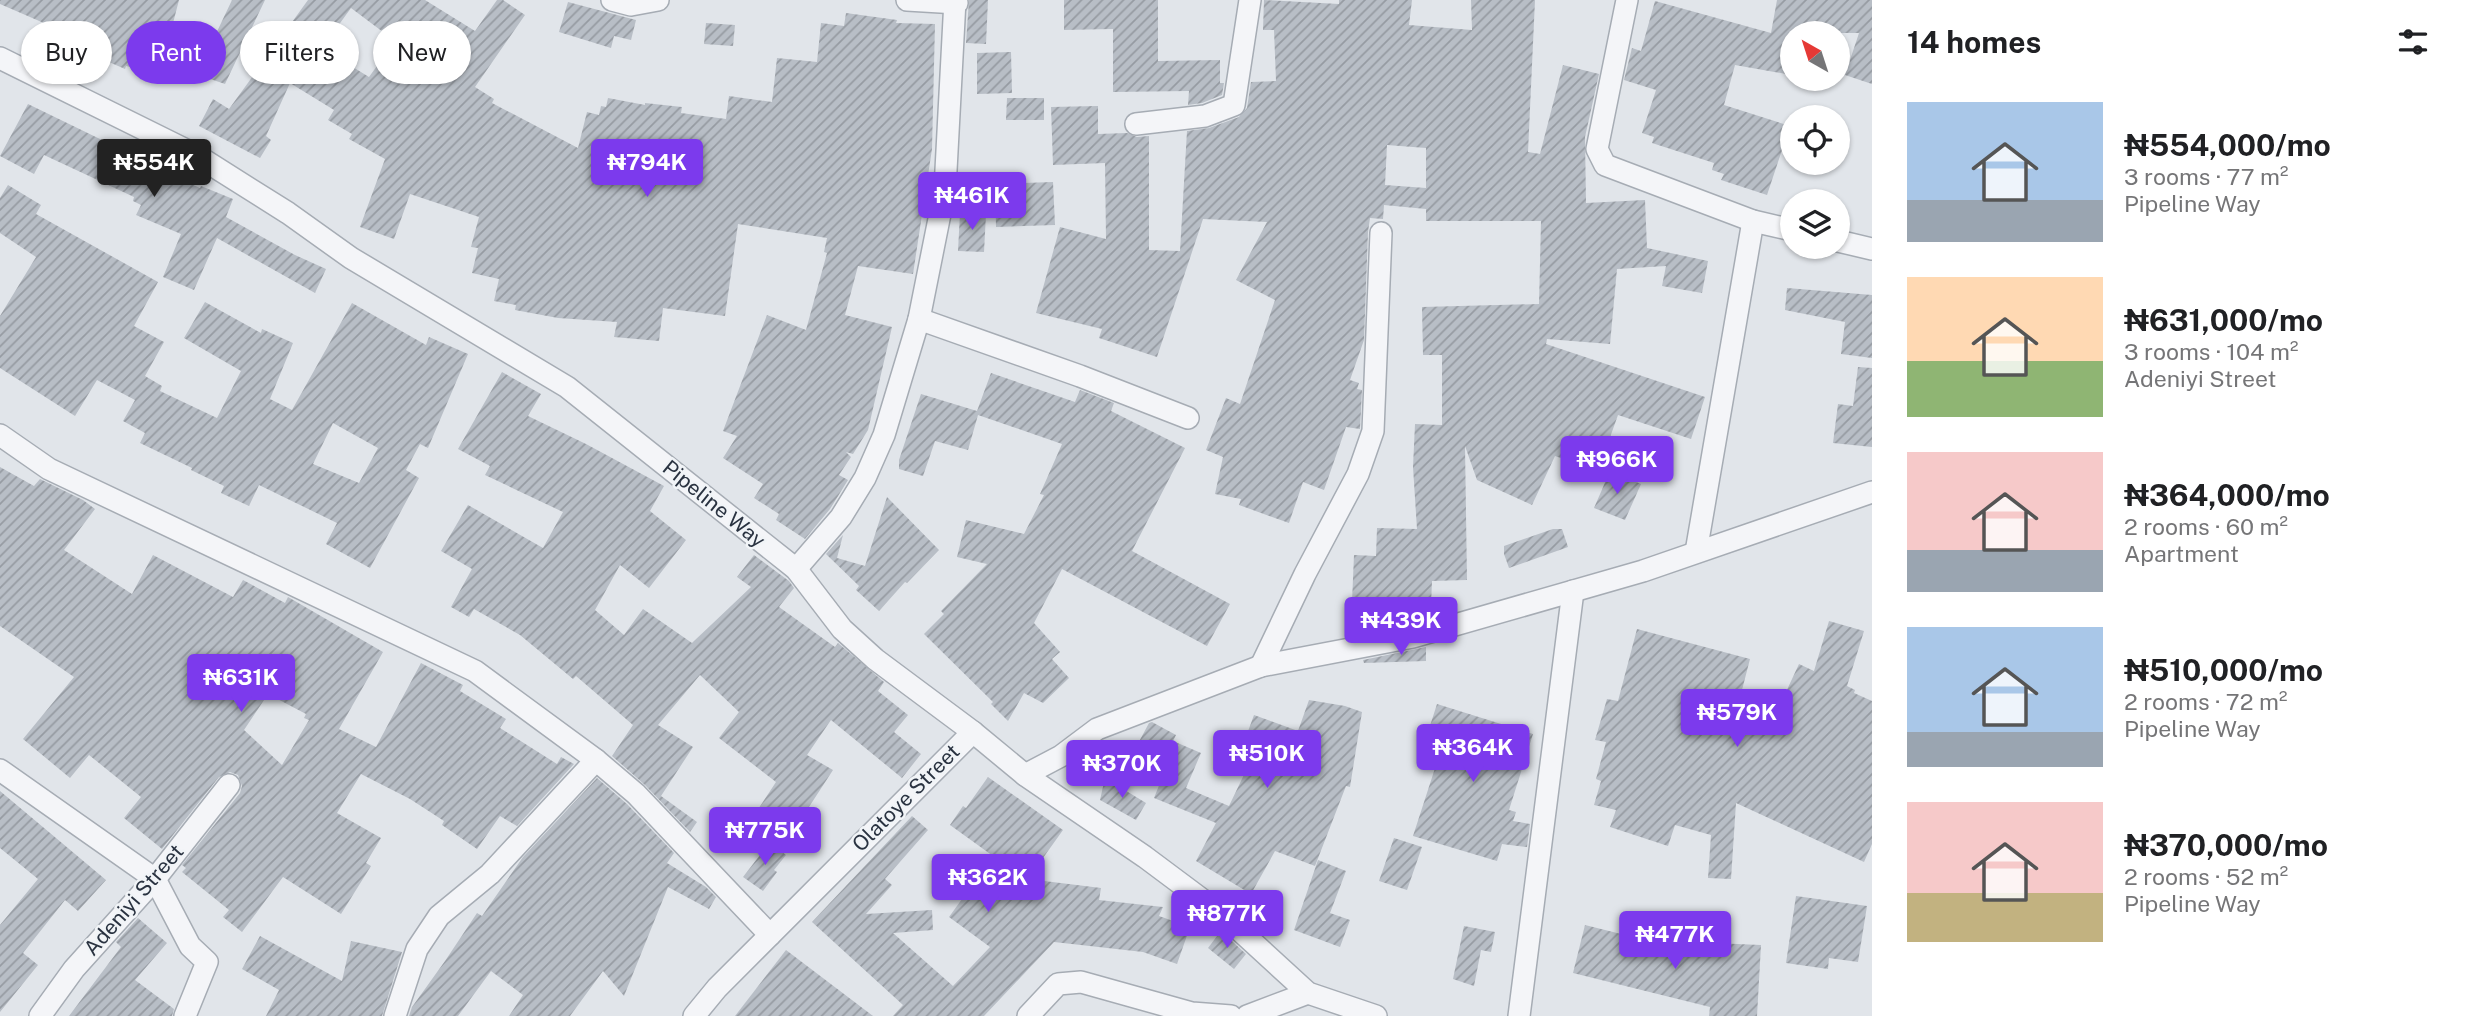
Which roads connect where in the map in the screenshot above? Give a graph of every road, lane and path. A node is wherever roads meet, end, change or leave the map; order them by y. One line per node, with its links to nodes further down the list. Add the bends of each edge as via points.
1 (612, 0): 2 (street, via 631,5)
2 (658, 0)
3 (907, 0): 6 (street)
4 (1250, 0): 8 (street, via 1234,105 1205,116)
5 (1627, 0): 9 (street, via 1597,149 1605,165)
6 (956, 1): 14 (street, via 944,189)
7 (0, 58): 19 (street, Pipeline Way, via 196,155 351,258 567,387)
8 (1136, 124)
9 (1753, 220): 10 (street); 18 (street)
10 (1780, 227)
11 (1381, 233): 21 (street, via 1373,431 1358,474)
12 (1850, 244): 13 (street)
13 (1872, 250)
14 (919, 319): 15 (street); 19 (street, via 884,435 865,478 841,517)
15 (1188, 418)
16 (0, 435): 23 (street, via 49,469 475,671)
17 (1872, 492): 18 (street)
18 (1696, 552): 20 (street)
19 (796, 569): 22 (street, Pipeline Way, via 842,629)
20 (1573, 591): 21 (street, via 1413,637); 38 (street)
21 (1261, 666): 25 (street, via 1097,729)
22 (973, 732): 25 (street, Pipeline Way); 28 (street, Olatoye Street)
23 (596, 760): 28 (street, via 636,794); 32 (street, via 491,874 439,916 417,949)
24 (0, 770): 27 (street)
25 (1026, 775): 29 (street, Pipeline Way, via 1224,916)
26 (229, 785): 27 (street, Adeniyi Street)
27 (155, 879): 30 (street, Adeniyi Street, via 74,969); 31 (street, via 190,946 206,962)
28 (770, 935): 33 (street, Olatoye Street)
29 (1308, 993): 36 (street); 37 (street, Pipeline Way)
30 (40, 1016)
31 (185, 1016)
32 (395, 1016)
33 (694, 1016)
34 (1028, 1016): 35 (street, via 1058,984 1081,982 1192,1013)
35 (1231, 1016)
36 (1247, 1016)
37 (1377, 1016)
38 (1519, 1016)

